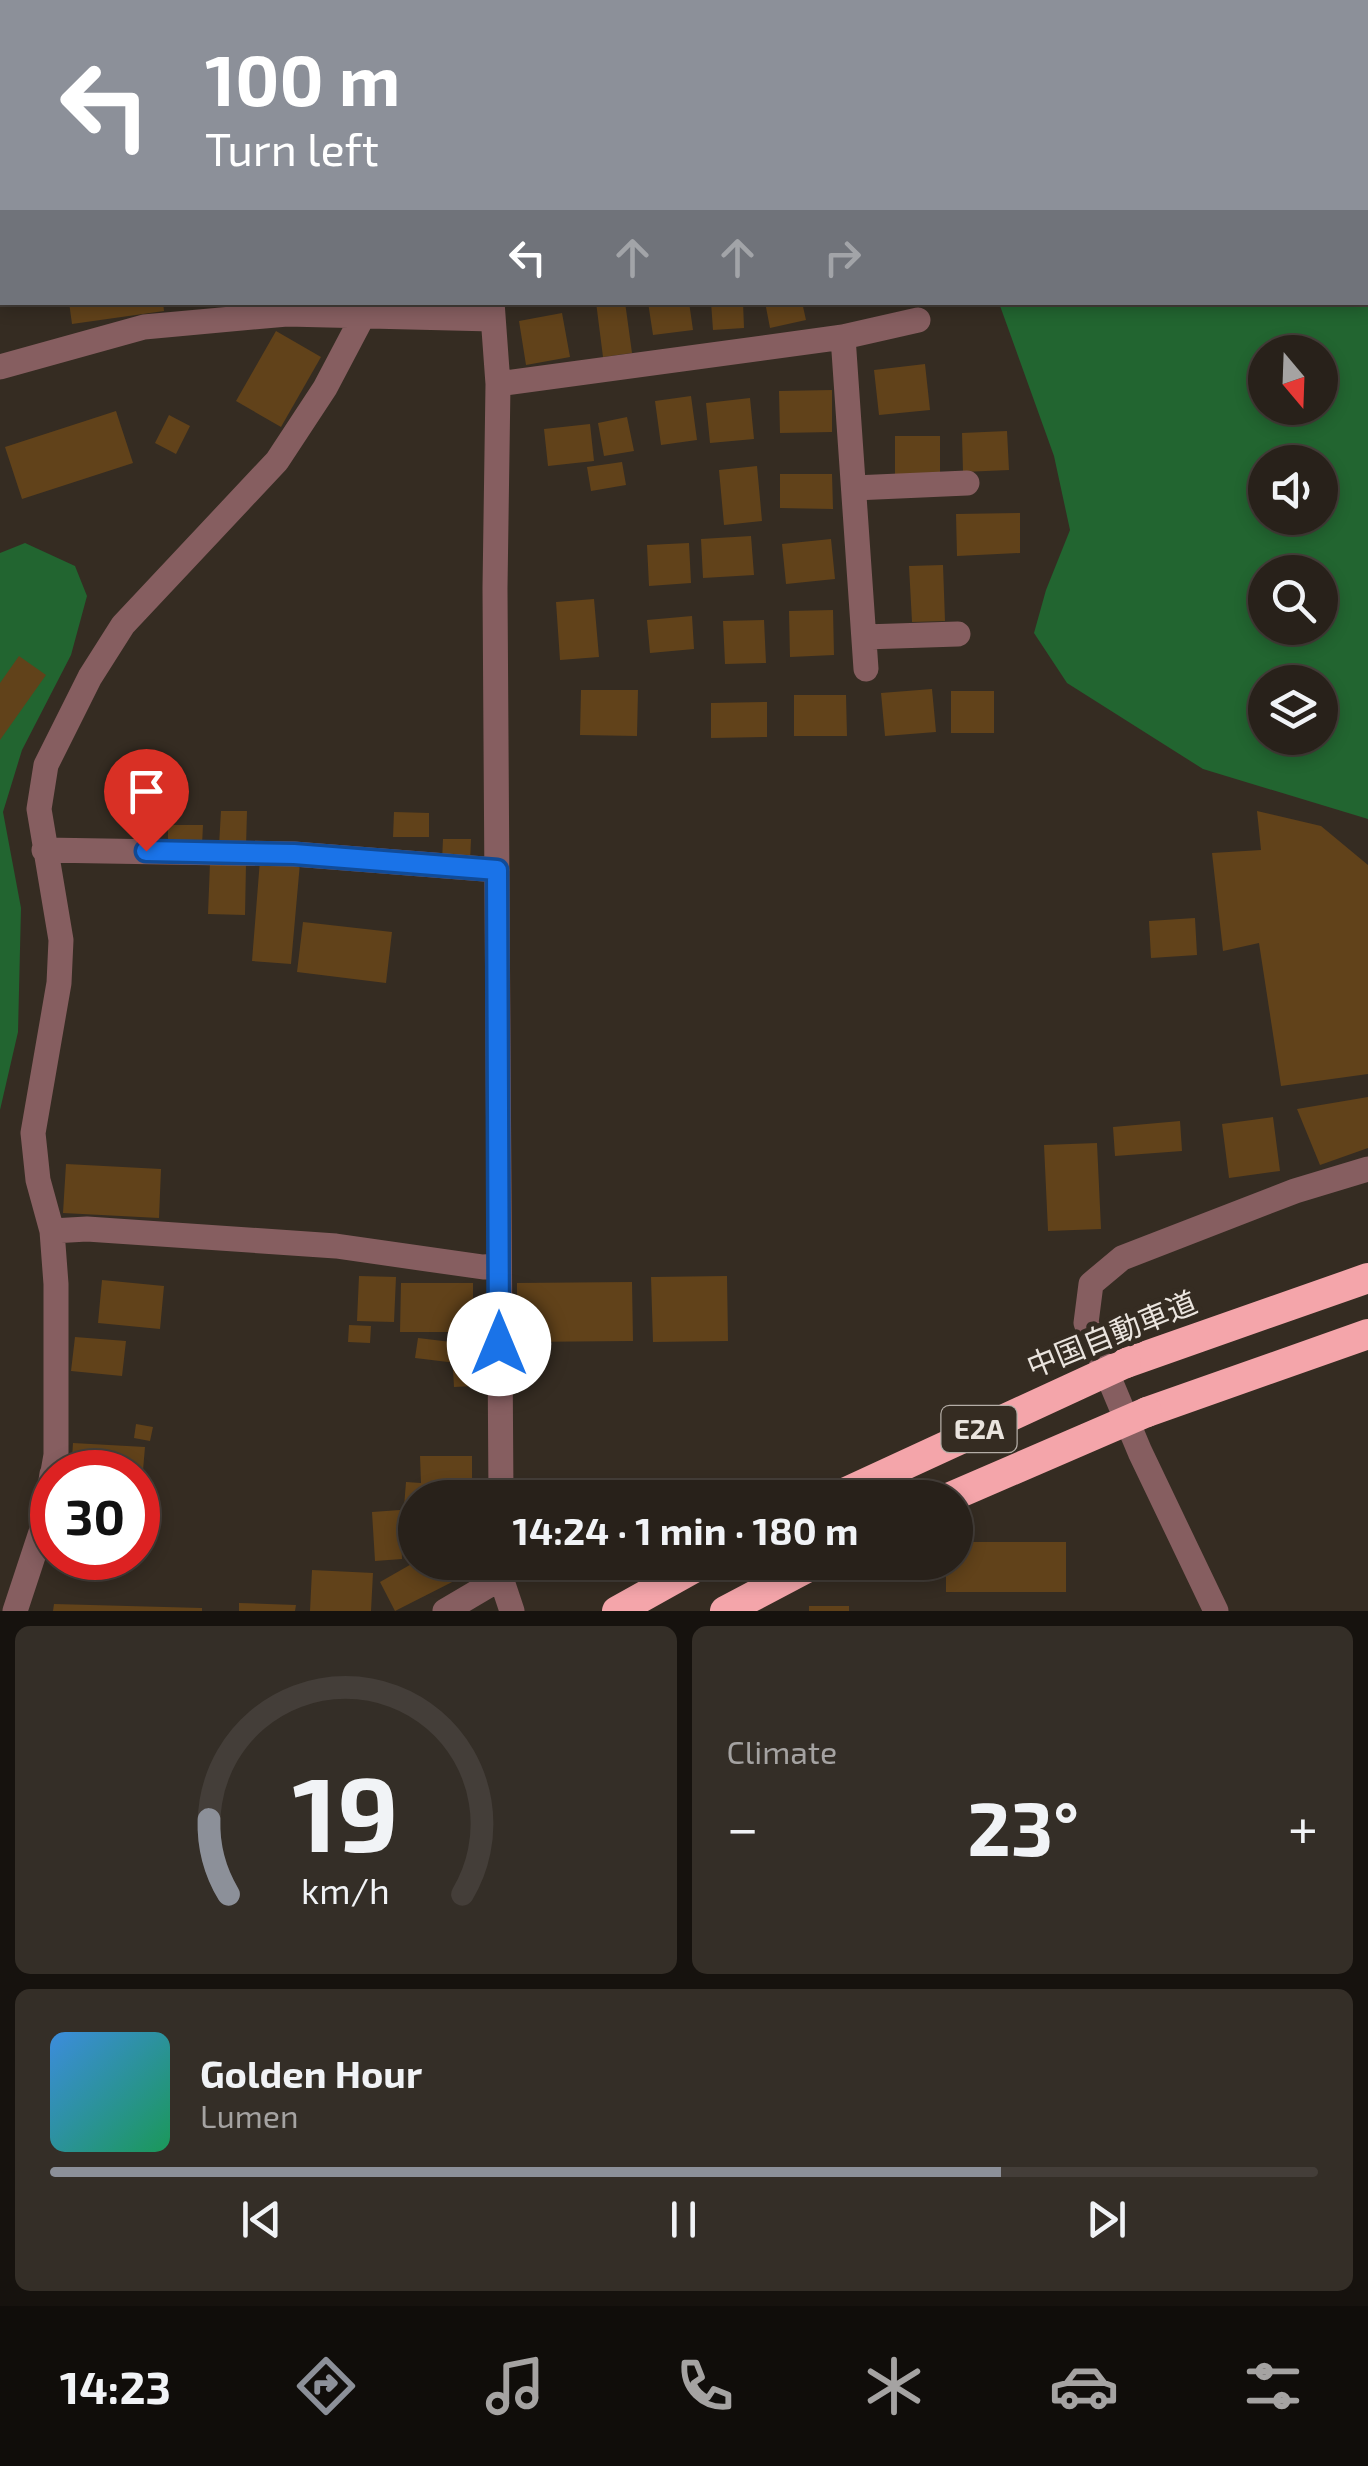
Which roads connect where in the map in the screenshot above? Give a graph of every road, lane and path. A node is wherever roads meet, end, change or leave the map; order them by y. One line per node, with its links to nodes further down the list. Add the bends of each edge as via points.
1 (288, 308): 3 (street); 6 (street, via 144,327)
2 (492, 311): 3 (street); 7 (street)
3 (364, 314): 13 (street, via 277,461 123,625 90,677 46,765 39,808)
4 (918, 320): 5 (street)
5 (843, 337): 7 (street); 9 (street)
6 (0, 368)
7 (498, 384): 14 (street)
8 (966, 483): 9 (street)
9 (854, 488): 11 (street)
10 (958, 634): 11 (street)
11 (864, 636): 12 (street)
12 (866, 669)
13 (44, 850): 14 (street, via 294,854); 16 (street, via 61,940 33,1133)
14 (497, 870): 17 (street)
15 (1368, 1169): 34 (street, via 1122,1258 1091,1284 1086,1324)
16 (52, 1231): 17 (street, via 336,1246); 20 (street)
17 (499, 1266): 21 (street)
18 (1368, 1278): 22 (highway, 中国自動車道 / E2A, bridge, via 1126,1363)
19 (1368, 1334): 23 (highway, E2A, bridge, via 1147,1412)
20 (56, 1450)
21 (501, 1480)
22 (872, 1480)
23 (973, 1487)
24 (30, 1566): 29 (street)
25 (487, 1580): 30 (street)
26 (504, 1580): 31 (street)
27 (672, 1580): 32 (highway)
28 (784, 1580): 33 (highway)
29 (15, 1611)
30 (445, 1611)
31 (512, 1611)
32 (617, 1611)
33 (725, 1611)
34 (1216, 1611)

